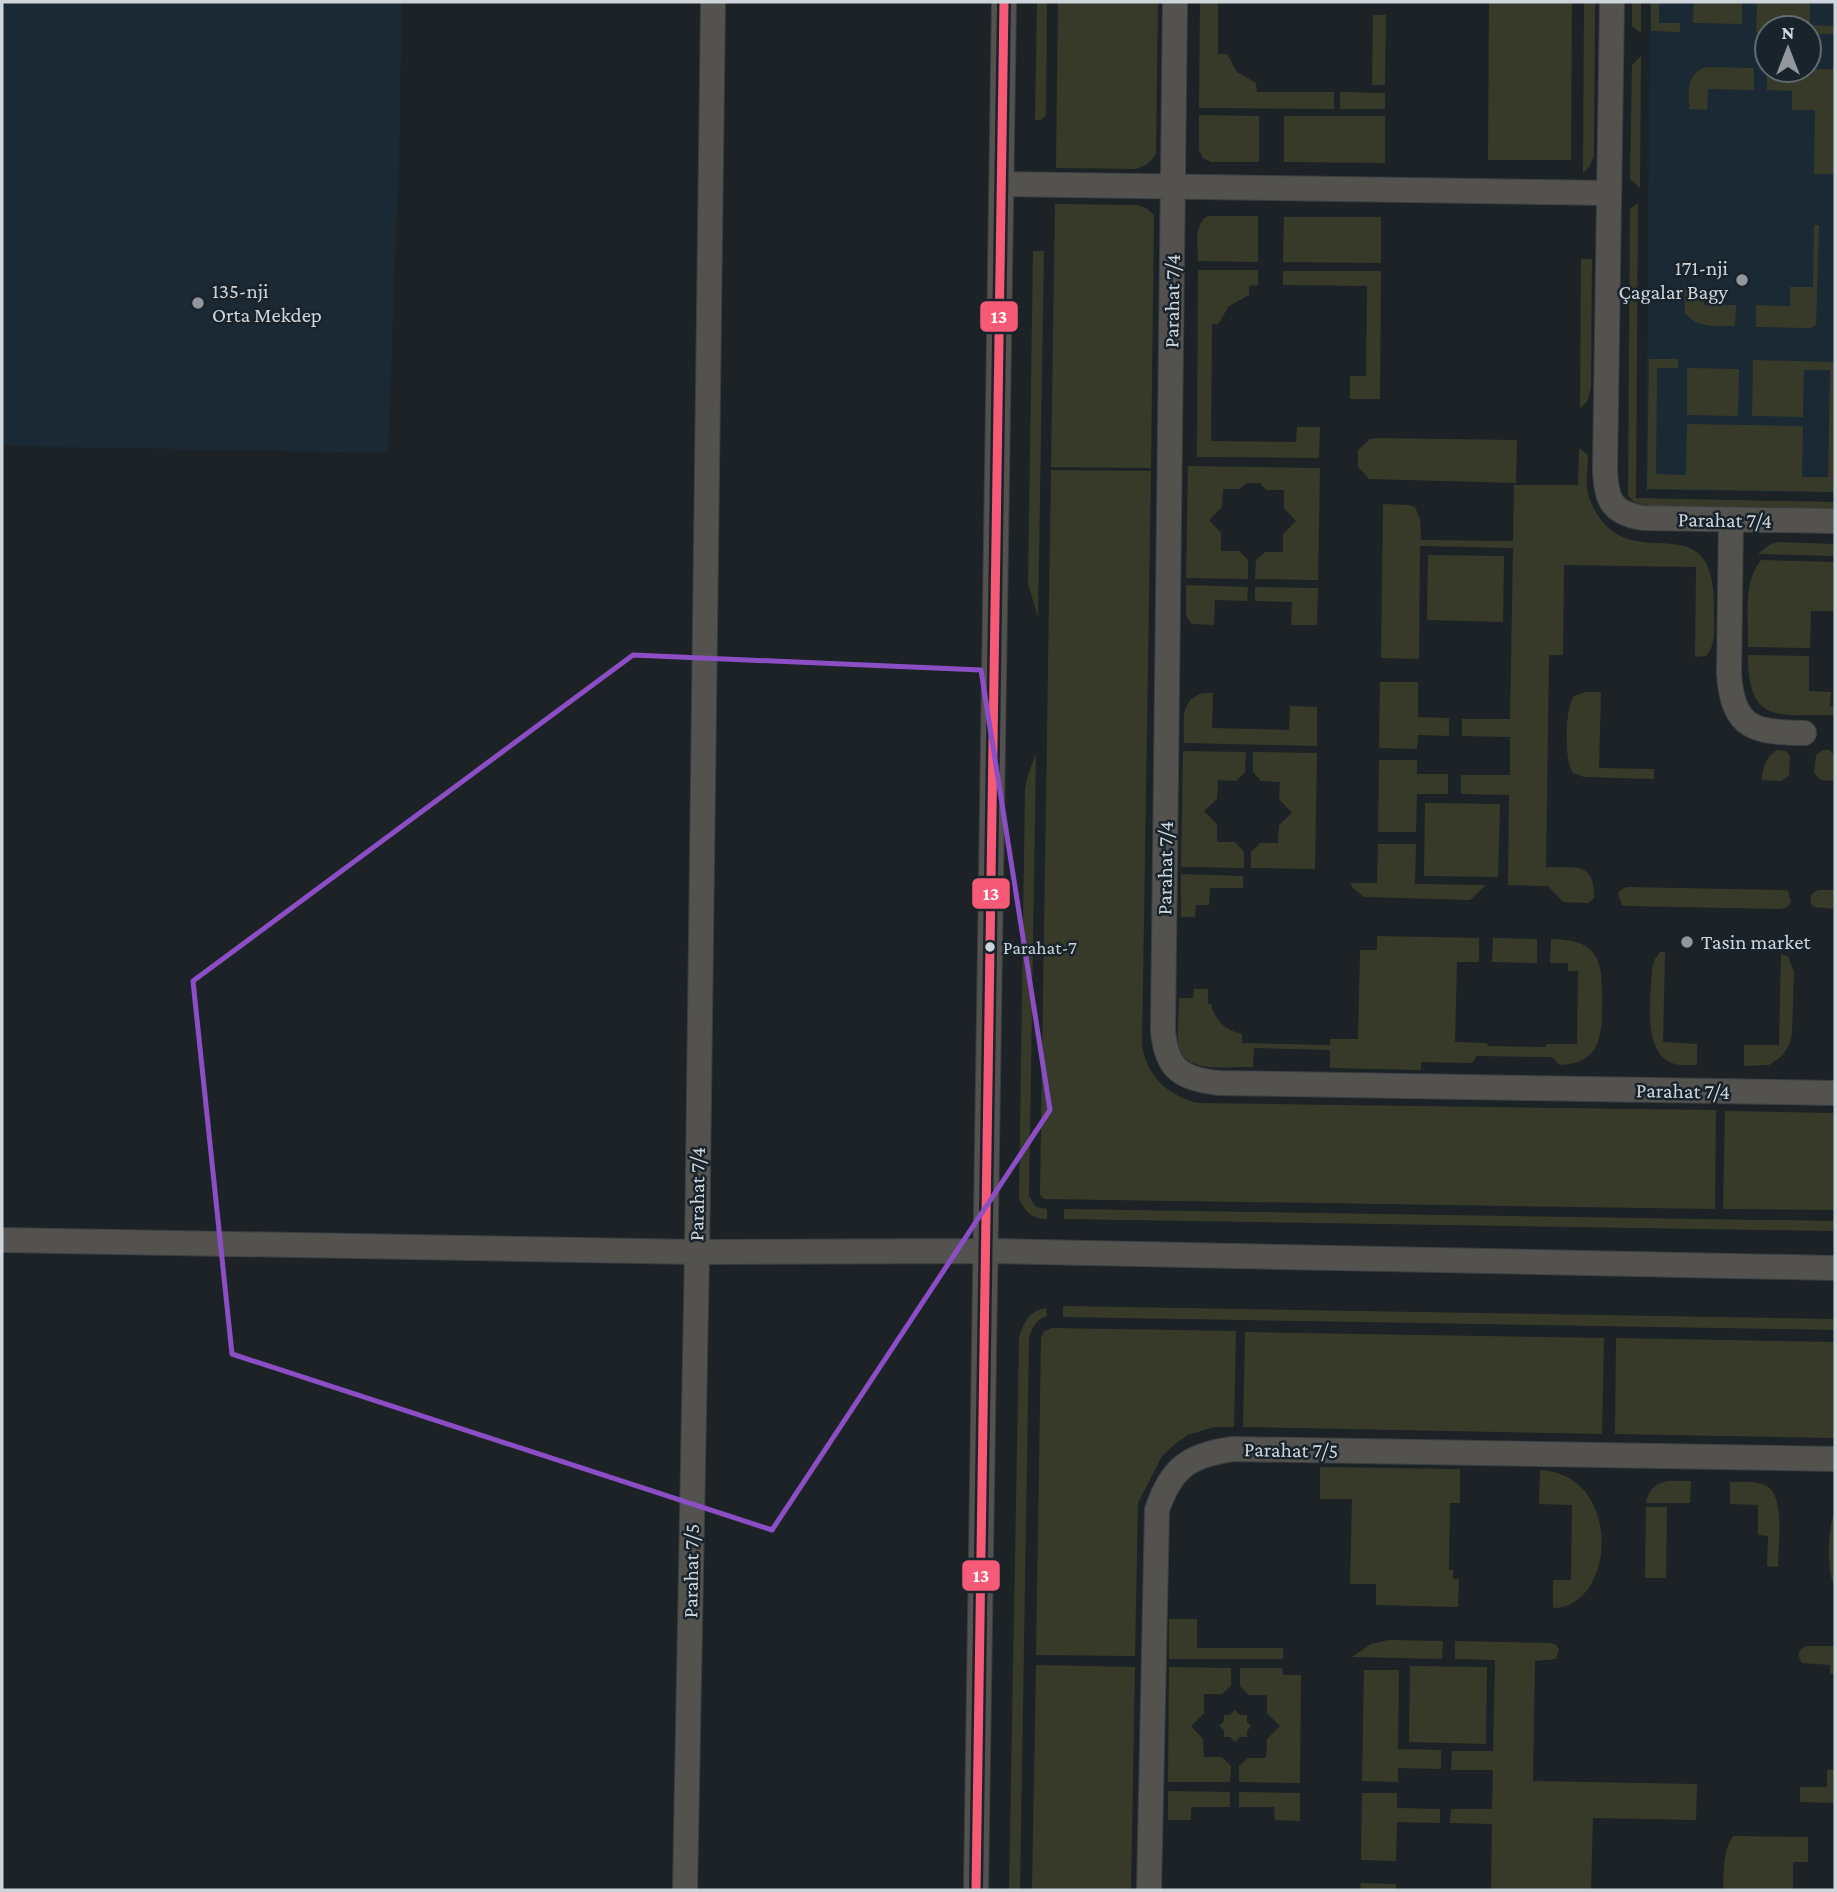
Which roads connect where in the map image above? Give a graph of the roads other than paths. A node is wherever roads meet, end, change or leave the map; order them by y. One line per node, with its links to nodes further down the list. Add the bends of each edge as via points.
1 (713, 2): 14 (street, Parahat 7/4)
2 (1004, 2): 5 (street)
3 (1175, 2): 6 (street, Parahat 7/4)
4 (1612, 2): 7 (street)
5 (1002, 184): 6 (street); 13 (street)
6 (1173, 187): 7 (street); 11 (street, Parahat 7/4, via 1163,1030 1165,1050 1176,1069 1194,1079 1219,1083)
7 (1609, 194): 8 (street, Parahat 7/4, via 1606,489 1616,508 1631,516)
8 (1731, 520): 9 (street, Parahat 7/4); 10 (street, via 1731,697 1736,710 1755,728)
9 (1835, 522)
10 (1804, 733)
11 (1835, 1093)
12 (2, 1240): 14 (street)
13 (987, 1251): 14 (street); 15 (street); 18 (street)
14 (697, 1252): 17 (street, Parahat 7/5)
15 (1835, 1268)
16 (1835, 1460): 19 (street, Parahat 7/5, via 1233,1449 1210,1452 1189,1462 1173,1475 1157,1510)
17 (685, 1890)
18 (976, 1890)
19 (1149, 1890)

